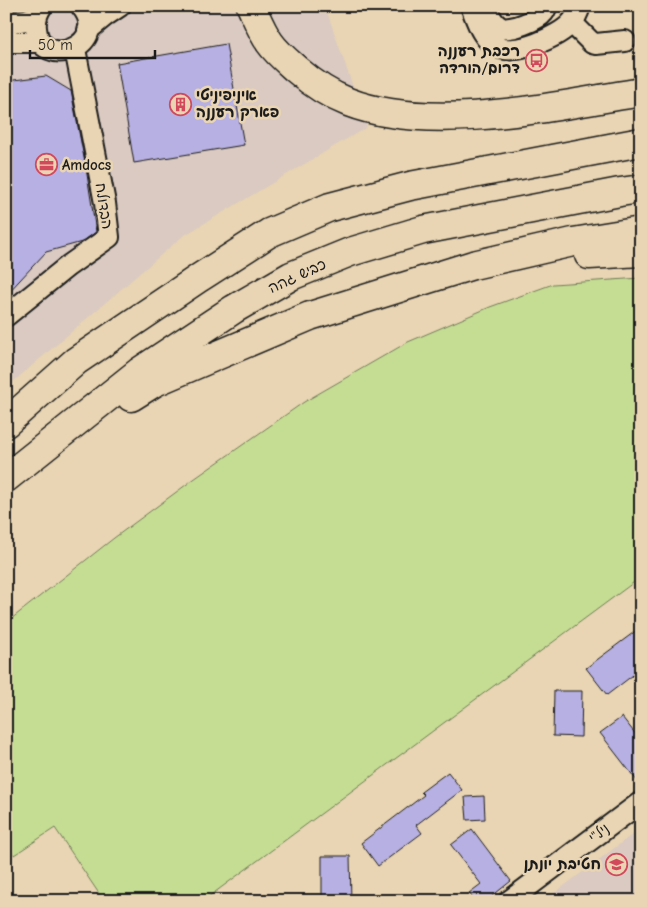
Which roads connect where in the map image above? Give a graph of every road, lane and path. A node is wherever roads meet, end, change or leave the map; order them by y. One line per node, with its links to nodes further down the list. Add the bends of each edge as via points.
1 (82, 6): 10 (street, via 87,15)
2 (89, 6): 10 (street, via 120,6)
3 (251, 6): 15 (highway, via 271,44 288,63 308,80 347,102 366,108 410,115 467,116)
4 (471, 6): 8 (street, via 485,36 492,44 507,50 520,50 558,34)
5 (484, 6): 6 (street, via 495,23 507,29 534,20 544,13)
6 (547, 6)
7 (39, 11): 9 (street, via 26,20); 13 (street, via 36,34)
8 (576, 14): 11 (street, via 586,38 592,43)
9 (6, 23)
10 (88, 30): 14 (street, via 86,38)
11 (625, 41)
12 (6, 42): 13 (street)
13 (41, 42): 14 (street, via 60,52)
14 (75, 48): 21 (street, הבדולח, via 109,237)
15 (641, 92)
16 (641, 142): 22 (highway, via 410,186 330,207 269,233 76,362)
17 (641, 189): 23 (highway, כביש גהה, via 423,230 350,252 291,276 234,309 139,372)
18 (641, 231): 20 (highway, via 573,242)
19 (641, 252): 20 (highway)
20 (473, 265): 23 (highway, via 310,316 247,342 155,382)
21 (6, 316)
22 (6, 422)
23 (36, 453): 24 (highway, כביש גהה)
24 (6, 478)
25 (641, 802): 26 (street, ניל"י)
26 (509, 901)

